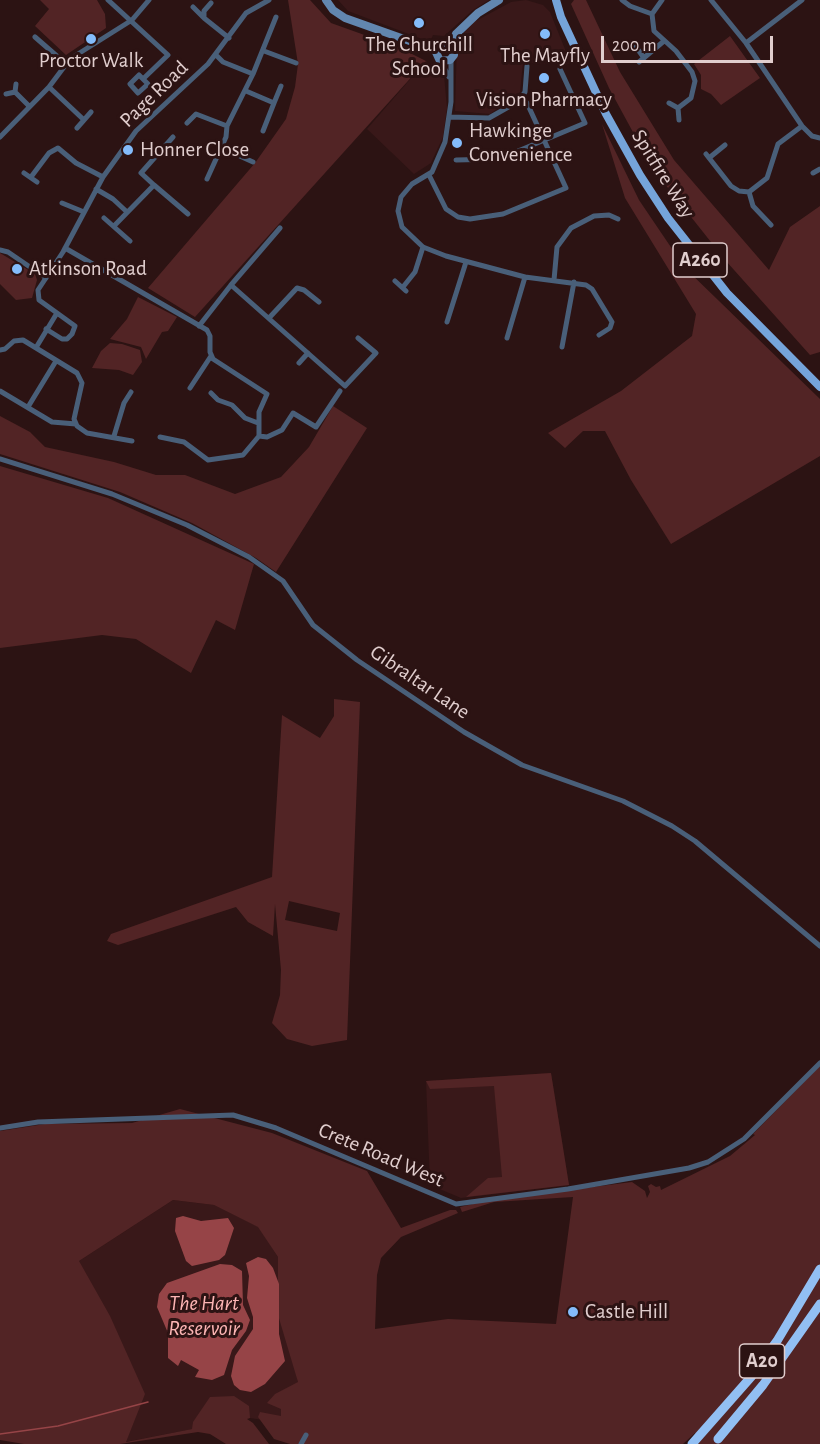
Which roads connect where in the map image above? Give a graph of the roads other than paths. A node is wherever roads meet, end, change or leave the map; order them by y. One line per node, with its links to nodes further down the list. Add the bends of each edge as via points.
1 (108, 0): 18 (street)
2 (149, 0): 18 (street)
3 (269, 0): 20 (street, Page Road, via 246,13)
4 (326, 0): 25 (street, via 345,18)
5 (499, 0): 23 (street, via 466,23)
6 (548, 0): 14 (main road, Spitfire Way / A260)
7 (556, 0): 14 (main road, Spitfire Way / A260)
8 (622, 0): 15 (street)
9 (662, 0): 15 (street)
10 (711, 0): 22 (street)
11 (802, 0): 22 (street)
12 (211, 3): 17 (street)
13 (193, 7): 17 (street)
14 (558, 10): 114 (main road, Spitfire Way / A260, via 615,131 669,218 727,293)
15 (652, 14): 21 (street, via 654,31)
16 (276, 17): 26 (street)
17 (204, 18): 20 (street)
18 (132, 20): 31 (street); 36 (street, via 168,55)
19 (35, 37): 31 (street)
20 (229, 38): 27 (street, Page Road)
21 (664, 41): 24 (street, via 641,60); 47 (street, via 676,51 696,81 691,98)
22 (746, 43): 54 (street)
23 (451, 45): 25 (street, via 442,43); 28 (street)
24 (636, 47)
25 (435, 50): 29 (street)
26 (264, 51): 30 (street); 34 (street)
27 (216, 55): 34 (street, via 223,62); 70 (street, Page Road, via 136,131)
28 (451, 59): 29 (street); 35 (street)
29 (441, 62): 35 (street)
30 (296, 63)
31 (66, 64): 39 (street)
32 (527, 66): 43 (street)
33 (560, 69): 60 (street, via 585,123)
34 (253, 74): 40 (street)
35 (450, 78): 49 (street)
36 (143, 79)
37 (16, 84): 41 (street)
38 (281, 86): 44 (street)
39 (49, 87): 46 (street); 50 (street)
40 (246, 91): 44 (street); 53 (street)
41 (15, 92): 42 (street); 46 (street)
42 (6, 94)
43 (522, 98): 49 (street, via 489,118); 60 (street)
44 (274, 103): 56 (street)
45 (669, 103): 47 (street)
46 (29, 106): 57 (street)
47 (678, 108): 51 (street)
48 (91, 112): 50 (street)
49 (449, 117): 68 (street, via 442,151)
50 (84, 120): 55 (street)
51 (679, 120)
52 (187, 123): 53 (street, via 196,114)
53 (227, 126): 62 (street)
54 (802, 126): 59 (street); 75 (street, via 778,144 767,178)
55 (77, 128)
56 (263, 130)
57 (0, 137)
58 (174, 137): 73 (street, via 141,173)
59 (820, 138)
60 (544, 141): 63 (street, via 499,159); 68 (street, via 566,188 503,214 474,219 454,215 443,205)
61 (725, 145): 75 (street, via 708,156 731,186)
62 (222, 148): 64 (street); 71 (street)
63 (456, 160)
64 (253, 162)
65 (820, 169): 67 (street)
66 (24, 172): 69 (street)
67 (813, 173)
68 (429, 174): 88 (street, via 407,188 398,207 404,230)
69 (31, 177): 70 (street, via 48,153 58,147 74,162); 72 (street)
70 (103, 177): 74 (street, Page Road)
71 (207, 179)
72 (37, 182)
73 (154, 185): 78 (street); 80 (street)
74 (96, 189): 77 (street, Page Road); 78 (street)
75 (749, 192): 81 (street, via 753,206)
76 (62, 203): 77 (street)
77 (84, 212): 89 (street, Page Road)
78 (127, 212): 85 (street)
79 (768, 212): 81 (street)
80 (188, 214)
81 (763, 217): 84 (street)
82 (104, 218): 85 (street)
83 (618, 219): 94 (street, via 594,216 571,228 557,247)
84 (771, 225)
85 (114, 226): 87 (street)
86 (280, 228): 97 (street)
87 (130, 241)
88 (423, 247): 91 (street); 95 (street, via 415,272 404,289)
89 (65, 248): 93 (street, Page Road); 102 (street)
90 (0, 250): 93 (street)
91 (465, 262): 92 (street); 101 (street)
92 (525, 277): 94 (street); 106 (street)
93 (46, 278): 99 (street, Page Road, via 38,297)
94 (554, 280): 96 (street)
95 (395, 281)
96 (574, 282): 104 (street, via 590,287 612,320 610,328); 108 (street)
97 (231, 285): 100 (street); 102 (street)
98 (319, 302): 100 (street, via 297,288)
99 (57, 312): 103 (street); 103 (street, Page Road, via 75,326 72,334 62,339)
100 (269, 318): 110 (street)
101 (447, 322)
102 (199, 326): 111 (street, via 210,336)
103 (46, 329): 107 (street)
104 (598, 335)
105 (358, 338): 110 (street, via 376,353 345,386)
106 (507, 338)
107 (36, 346): 109 (street, via 18,339); 112 (street)
108 (562, 347)
109 (0, 350)
110 (308, 353): 113 (street)
111 (211, 356): 115 (street); 123 (street, via 267,394)
112 (56, 361): 122 (street); 124 (street, via 82,380)
113 (299, 363)
114 (820, 387)
115 (190, 388)
116 (340, 391): 126 (street, via 319,428 293,413 282,430)
117 (0, 392): 122 (street)
118 (131, 392): 121 (street)
119 (211, 393): 123 (street)
120 (117, 400): 121 (street)
121 (124, 404): 125 (street)
122 (28, 407): 124 (street, via 52,422)
123 (258, 423): 126 (street)
124 (75, 424): 125 (street, via 84,432)
125 (114, 436): 128 (street)
126 (259, 436): 127 (street, via 243,454 212,460 180,441)
127 (160, 437)
128 (132, 441)
129 (0, 459): 130 (street, Gibraltar Lane, via 112,494 187,525 249,557 284,581 313,625 357,660 464,732 522,765 623,801 672,826)
130 (820, 945)
131 (820, 1063): 132 (street, Crete Road West, via 744,1139 708,1162 568,1190 456,1204 276,1128 233,1115 38,1122)
132 (0, 1128)
133 (820, 1269): 138 (highway, A20, bridge, via 751,1377)
134 (820, 1304): 136 (highway, A20, bridge, via 763,1385)
135 (306, 1435): 137 (street)
136 (718, 1439)
137 (301, 1444)
138 (692, 1444)

